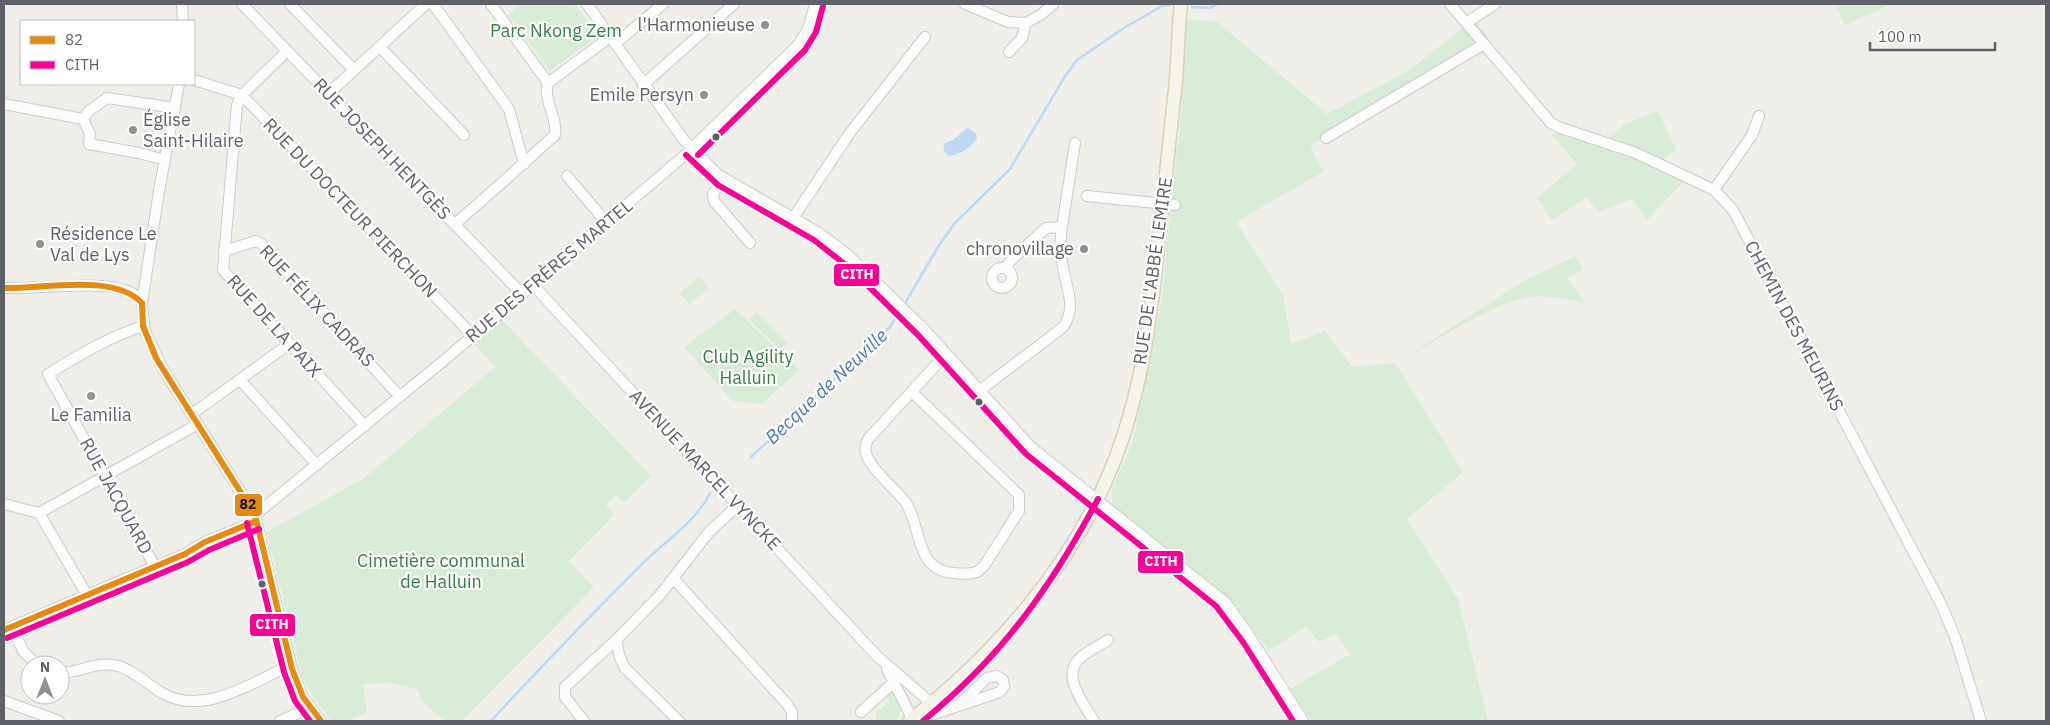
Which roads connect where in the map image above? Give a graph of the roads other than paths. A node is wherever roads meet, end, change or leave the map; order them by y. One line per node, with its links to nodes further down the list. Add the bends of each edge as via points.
1 (182, 4): 16 (street)
2 (242, 4): 23 (street, RUE JOSEPH HENTGÈS)
3 (290, 4): 25 (street)
4 (426, 4): 22 (street)
5 (433, 4): 41 (street, via 509,109)
6 (491, 4): 27 (street)
7 (587, 4): 20 (street)
8 (663, 4): 20 (street)
9 (734, 4): 29 (street)
10 (815, 4): 39 (street, RUE DES FRÈRES MARTEL, via 808,29 798,45)
11 (965, 4): 17 (street, via 1008,22)
12 (1053, 4): 17 (street)
13 (1181, 4): 46 (main road, RUE DE L'ABBÉ LEMIRE, via 1169,77)
14 (1450, 4): 18 (street, CHEMIN DES MEURINS)
15 (1495, 4): 18 (street)
16 (183, 20)
17 (1026, 23): 24 (street, via 1022,38)
18 (1466, 23): 21 (street, CHEMIN DES MEURINS)
19 (925, 37): 47 (street, via 849,134)
20 (612, 40): 27 (street); 29 (street)
21 (1484, 44): 37 (street); 44 (street, CHEMIN DES MEURINS, via 1555,126 1628,149)
22 (380, 47): 25 (street); 36 (street)
23 (287, 51): 30 (street, RUE JOSEPH HENTGÈS); 31 (street)
24 (1010, 52)
25 (354, 70): 30 (street)
26 (195, 80): 31 (street, RUE DU DOCTEUR PIERCHON)
27 (548, 83): 41 (street, via 547,94 556,133)
28 (179, 85): 33 (street)
29 (644, 85): 39 (street)
30 (328, 94): 49 (street, RUE JOSEPH HENTGÈS)
31 (242, 95): 52 (street, RUE DE LA PAIX, via 237,105); 59 (street, RUE DU DOCTEUR PIERCHON)
32 (4, 104): 35 (street)
33 (175, 108): 35 (street, via 108,98 86,113); 40 (street)
34 (1759, 116): 44 (street, via 1752,135)
35 (83, 119): 40 (street, via 90,134 89,144)
36 (464, 136)
37 (1326, 138)
38 (1075, 143): 50 (street)
39 (692, 149): 43 (street); 48 (street, RUE DES FRÈRES MARTEL)
40 (165, 160): 57 (street)
41 (517, 169): 49 (street)
42 (567, 176): 48 (street)
43 (723, 178): 47 (street); 51 (street, via 713,194 714,201)
44 (1714, 190): 101 (street, CHEMIN DES MEURINS, via 1736,215 1936,595 1954,637)
45 (1087, 196): 46 (street)
46 (1165, 204): 71 (main road, RUE DE L'ABBÉ LEMIRE, via 1135,364 1115,438)
47 (793, 218): 61 (street, via 847,254)
48 (606, 222): 54 (street, RUE DES FRÈRES MARTEL)
49 (455, 224): 56 (street, RUE JOSEPH HENTGÈS)
50 (1062, 227): 53 (street, via 1046,228); 63 (street, via 1062,260 1071,302 1067,321)
51 (750, 244)
52 (224, 251): 60 (street, RUE DE LA PAIX, via 225,273); 65 (street, RUE FÉLIX CADRAS, via 256,241 262,244)
53 (1006, 268)
54 (532, 284): 56 (street, RUE DES FRÈRES MARTEL); 73 (street, AVENUE MARCEL VYNCKE)
55 (4, 288): 57 (street, via 97,284 133,293)
56 (522, 294): 59 (street, RUE DES FRÈRES MARTEL)
57 (142, 303): 58 (street)
58 (144, 326): 66 (street, via 156,358); 70 (street, RUE JACQUARD, via 118,334 48,374)
59 (473, 336): 65 (street, RUE DES FRÈRES MARTEL)
60 (289, 344): 62 (street); 68 (street, RUE DE LA PAIX)
61 (946, 354): 63 (street); 64 (street)
62 (240, 380): 66 (street); 69 (street)
63 (979, 391): 71 (street, via 1024,441)
64 (912, 392): 64 (street, via 869,438 865,444 865,455 906,503 928,561 944,572 977,572 1019,510 1019,495)
65 (400, 397): 68 (street, RUE DES FRÈRES MARTEL)
66 (192, 414): 67 (street)
67 (198, 424): 70 (street); 75 (street)
68 (365, 426): 69 (street, RUE DES FRÈRES MARTEL)
69 (317, 465): 75 (street, RUE DES FRÈRES MARTEL)
70 (105, 476): 74 (street); 76 (street, RUE JACQUARD)
71 (1093, 498): 91 (main road, RUE DE L'ABBÉ LEMIRE, via 1021,612); 100 (street, via 1226,604)
72 (4, 504): 74 (street)
73 (738, 506): 77 (street, via 709,532); 83 (street, AVENUE MARCEL VYNCKE)
74 (39, 513): 78 (street)
75 (256, 518): 76 (street, RUE DES FRÈRES MARTEL); 84 (street)
76 (155, 567): 78 (street, RUE DES FRÈRES MARTEL)
77 (673, 578): 80 (street); 98 (street, via 786,703 792,712)
78 (87, 595): 79 (street, RUE DES FRÈRES MARTEL)
79 (8, 629): 82 (street)
80 (616, 640): 96 (street, via 565,687 565,697); 97 (street, via 625,668)
81 (1108, 640): 99 (street, via 1079,660 1073,671 1074,685)
82 (26, 655)
83 (877, 656): 86 (street, AVENUE MARCEL VYNCKE); 91 (street, AVENUE MARCEL VYNCKE)
84 (291, 665): 85 (street, via 220,696 198,701 165,694 116,665); 89 (street)
85 (70, 671)
86 (894, 682): 90 (street); 92 (street, AVENUE MARCEL VYNCKE)
87 (4, 701): 93 (street)
88 (960, 704): 91 (street)
89 (310, 708): 94 (street); 95 (street)
90 (861, 712)
91 (931, 712): 92 (main road, RUE DE L'ABBÉ LEMIRE)
92 (911, 720)
93 (59, 721)
94 (280, 721)
95 (321, 721)
96 (584, 721)
97 (679, 721)
98 (792, 721)
99 (1094, 721)
100 (1303, 721)
101 (1981, 721)

